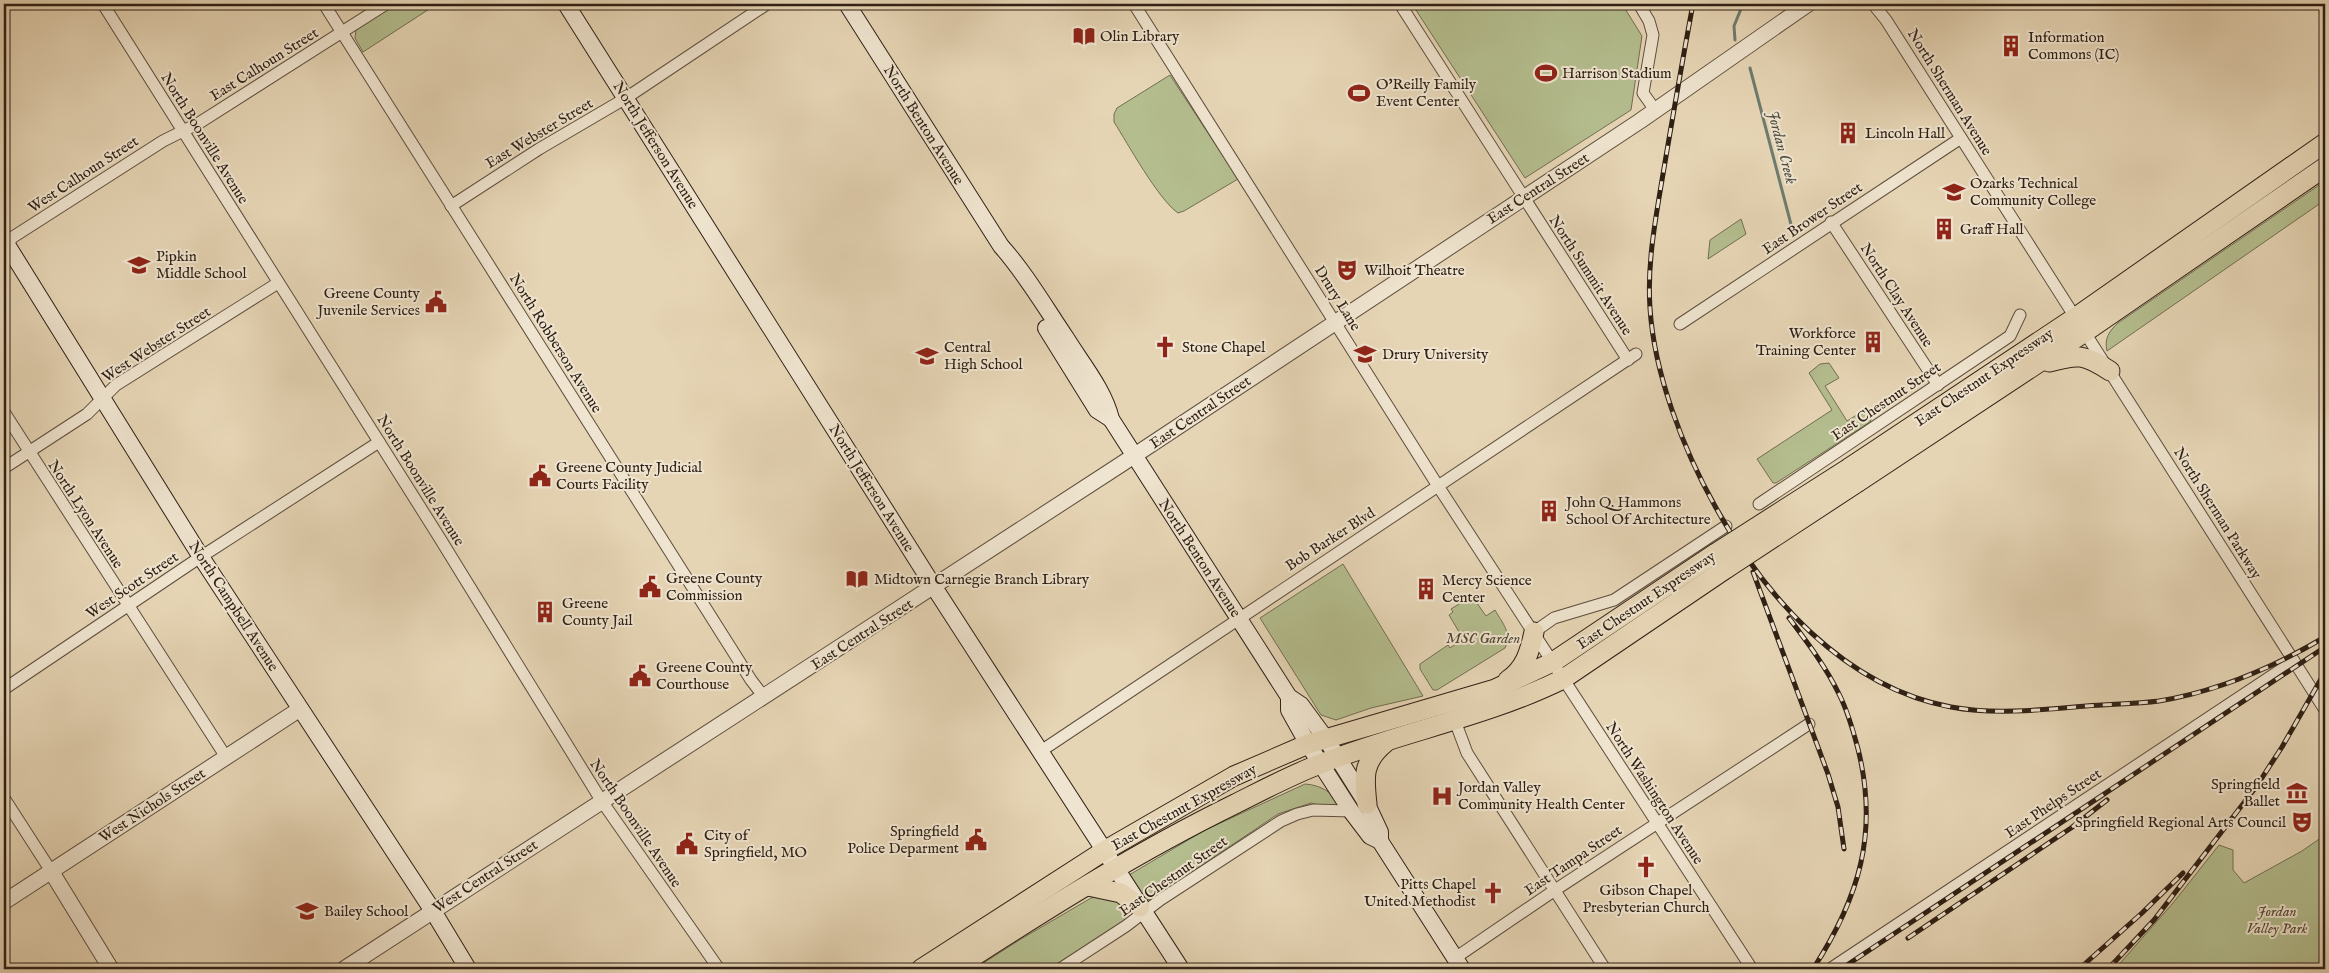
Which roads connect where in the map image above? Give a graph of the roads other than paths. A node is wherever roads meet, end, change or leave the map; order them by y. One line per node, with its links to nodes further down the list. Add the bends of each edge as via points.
1 (103, 4): 18 (street, North Boonville Avenue)
2 (324, 4): 15 (street, North Robberson Avenue)
3 (386, 4): 15 (street, East Calhoun Street)
4 (566, 4): 16 (main road, North Jefferson Avenue)
5 (767, 4): 16 (street, East Webster Street)
6 (847, 4): 39 (main road, North Benton Avenue, via 1001,246 1017,264 1092,380)
7 (1134, 4): 28 (street, Drury Lane)
8 (1400, 4): 22 (street, North Summit Avenue)
9 (1639, 4): 17 (street, via 1650,21 1653,35 1644,93)
10 (1808, 4): 13 (street, East Central Street)
11 (1873, 4): 14 (street, North Sherman Avenue)
12 (1881, 4): 14 (street, North Sherman Avenue)
13 (1796, 9): 17 (street, East Central Street)
14 (1886, 20): 19 (street, North Sherman Avenue)
15 (342, 33): 18 (street, East Calhoun Street); 23 (street, North Robberson Avenue)
16 (626, 98): 23 (street, East Webster Street, via 539,148); 47 (main road, North Jefferson Avenue)
17 (1655, 110): 22 (street, East Central Street)
18 (182, 131): 25 (street, West Calhoun Street, via 163,140); 26 (street, North Boonville Avenue)
19 (1961, 138): 24 (street, East Brower Street); 30 (street, North Sherman Avenue)
20 (2325, 143): 30 (main road, East Chestnut Expressway)
21 (2325, 167): 30 (main road, East Chestnut Expressway)
22 (1523, 198): 28 (street, East Central Street); 31 (street, North Summit Avenue)
23 (451, 206): 56 (street, North Robberson Avenue)
24 (1832, 222): 29 (street, East Brower Street); 34 (street, North Clay Avenue)
25 (5, 244): 35 (main road, North Campbell Avenue)
26 (278, 283): 35 (street, West Webster Street); 37 (street, North Boonville Avenue)
27 (2020, 315): 34 (street, East Chestnut Street, via 2010,336)
28 (1336, 322): 39 (street, East Central Street); 42 (street, Drury Lane)
29 (1680, 324)
30 (2080, 324): 32 (main road, East Chestnut Expressway); 33 (street, North Sherman Parkway); 41 (main road, East Chestnut Expressway)
31 (1632, 357): 42 (street, Bob Barker Blvd)
32 (2036, 365): 33 (main road, via 2074,355 2092,359); 41 (main road, East Chestnut Expressway)
33 (2110, 371): 51 (street, North Sherman Parkway)
34 (1938, 384): 43 (street, East Chestnut Street)
35 (102, 398): 38 (street, West Webster Street, via 87,414); 45 (main road, North Campbell Avenue)
36 (4, 412): 38 (street, North Lyon Avenue)
37 (379, 442): 45 (street, West Scott Street); 69 (street, North Boonville Avenue)
38 (28, 452): 40 (street, West Webster Street); 48 (street, North Lyon Avenue)
39 (1134, 456): 47 (street, East Central Street); 49 (main road, North Benton Avenue)
40 (4, 468)
41 (1853, 475): 46 (main road, East Chestnut Expressway, bridge)
42 (1438, 486): 49 (street, Bob Barker Blvd); 50 (street, Drury Lane)
43 (1759, 504)
44 (1726, 526): 50 (street, via 1614,600 1554,618)
45 (201, 557): 48 (street, West Scott Street); 58 (main road, North Campbell Avenue)
46 (1721, 561): 52 (main road, East Chestnut Expressway); 53 (main road, East Chestnut Expressway)
47 (934, 587): 56 (street, East Central Street); 65 (main road, North Jefferson Avenue)
48 (128, 605): 54 (street, West Scott Street); 66 (street, North Lyon Avenue)
49 (1239, 617): 57 (main road, North Benton Avenue); 65 (street, Bob Barker Blvd)
50 (1534, 632): 52 (street, North Washington Avenue); 55 (main road, via 1529,654 1516,675)
51 (2294, 661): 59 (street, North Sherman Parkway); 91 (street, East Phelps Street)
52 (1553, 662): 53 (street, North Washington Avenue); 55 (main road, East Chestnut Expressway)
53 (1563, 679): 60 (main road, East Chestnut Expressway, via 1540,691); 71 (street, North Washington Avenue)
54 (4, 689)
55 (1495, 690): 62 (main road, East Chestnut Expressway)
56 (764, 697): 69 (street, East Central Street)
57 (1289, 697): 62 (main road, North Benton Avenue, via 1301,705); 64 (main road, North Benton Avenue, via 1289,710)
58 (300, 709): 66 (street, West Nichols Street); 79 (main road, North Campbell Avenue)
59 (2325, 710)
60 (1455, 722): 63 (main road, East Chestnut Expressway); 76 (street, via 1467,753)
61 (1809, 724): 71 (street, East Tampa Street)
62 (1326, 739): 64 (main road, East Chestnut Expressway); 67 (main road, North Benton Avenue)
63 (1390, 739): 67 (main road, East Chestnut Expressway); 70 (main road, via 1377,749 1366,767)
64 (1308, 744): 67 (main road, North Benton Avenue); 72 (main road, East Chestnut Expressway, via 1234,776)
65 (1041, 751): 72 (main road, North Jefferson Avenue)
66 (226, 757): 74 (street, West Nichols Street)
67 (1328, 761): 70 (main road, North Benton Avenue); 73 (main road, East Chestnut Expressway, via 1191,826)
68 (4, 798): 74 (street)
69 (601, 800): 79 (street, West Central Street); 84 (street, North Boonville Avenue)
70 (1359, 808): 78 (street, East Chestnut Street, via 1305,812 1281,821); 80 (main road, North Benton Avenue, via 1380,832 1380,840)
71 (1656, 824): 76 (street, East Tampa Street); 90 (street, North Washington Avenue)
72 (1104, 851): 73 (main road, North Jefferson Avenue); 85 (main road, East Chestnut Expressway)
73 (1116, 868): 75 (main road, East Chestnut Expressway); 78 (main road, North Jefferson Avenue)
74 (51, 871): 77 (street, West Nichols Street); 81 (street)
75 (1088, 886): 78 (main road, via 1121,893); 86 (main road, East Chestnut Expressway)
76 (1555, 890): 80 (street, East Tampa Street); 89 (street)
77 (4, 902)
78 (1142, 910): 87 (street, East Chestnut Street); 88 (main road, North Jefferson Avenue)
79 (433, 911): 82 (street, West Central Street); 83 (main road, North Campbell Avenue)
80 (1459, 964)
81 (111, 969)
82 (344, 969)
83 (468, 969)
84 (719, 969)
85 (922, 969)
86 (954, 969)
87 (1060, 969)
88 (1181, 969)
89 (1605, 969)
90 (1752, 969)
91 (1830, 969)

